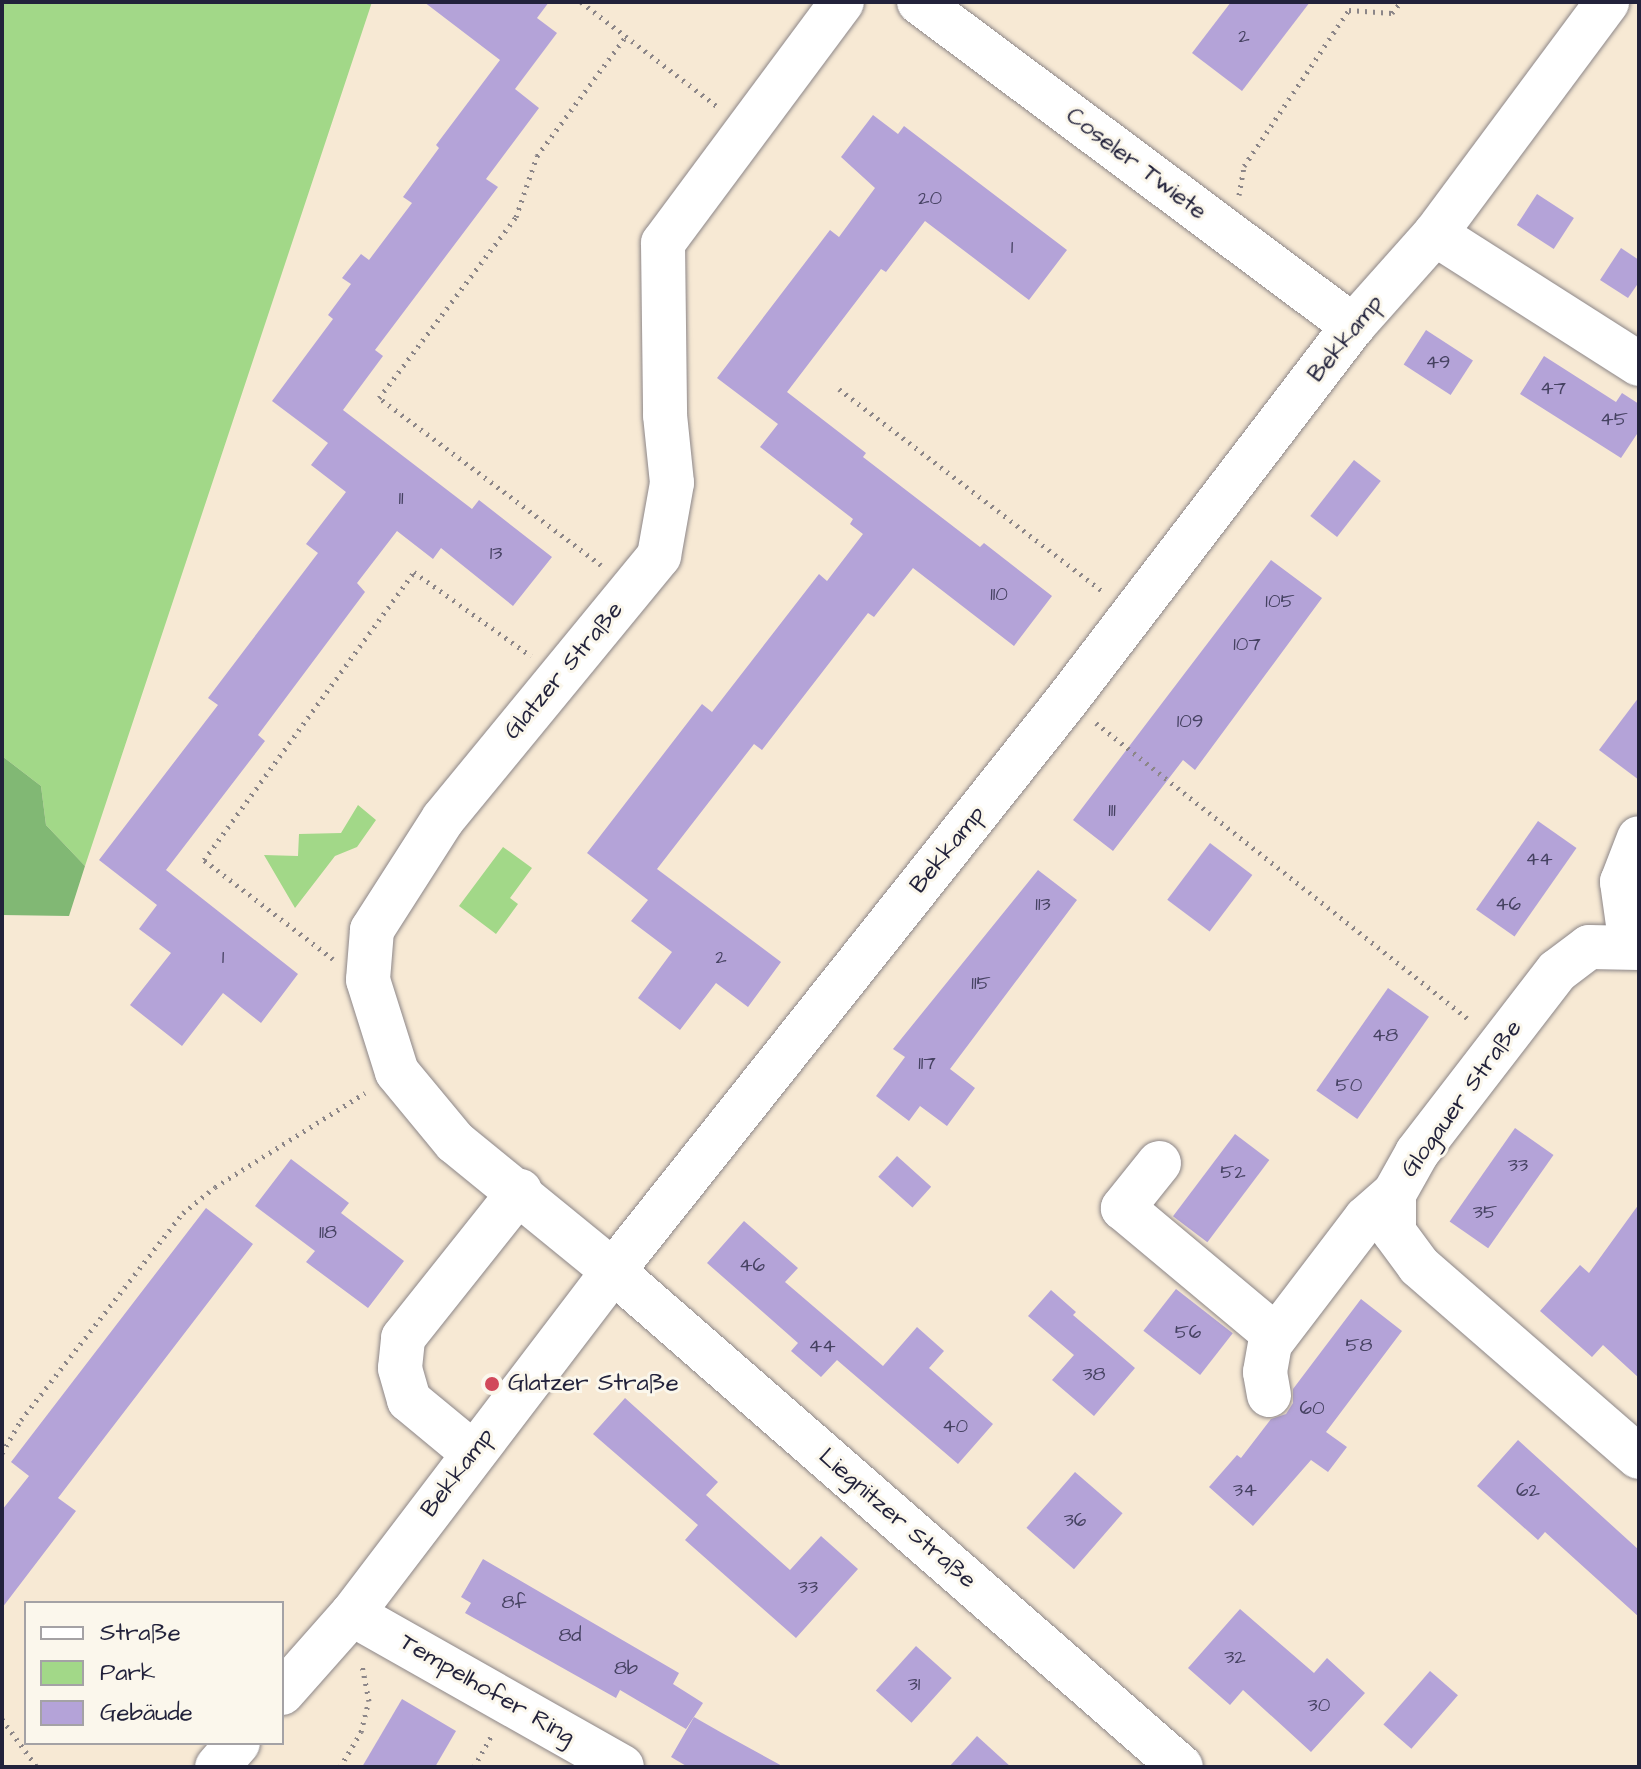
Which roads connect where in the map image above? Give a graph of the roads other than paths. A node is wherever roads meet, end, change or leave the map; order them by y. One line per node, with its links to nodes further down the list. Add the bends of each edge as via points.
1 (842, 2): 10 (street, Glatzer Straße, via 663,243 665,415 672,483 659,556 443,819 372,930 368,980 397,1072 455,1142)
2 (919, 2): 5 (street, Coseler Twiete)
3 (1607, 2): 4 (street, Bekkamp)
4 (1435, 234): 5 (street, Bekkamp); 6 (street)
5 (1353, 326): 12 (street, Bekkamp, via 1067,700)
6 (1639, 364)
7 (1639, 838): 8 (street, via 1622,882)
8 (1635, 947): 11 (street, Glogauer Straße, via 1589,947 1557,971 1417,1153)
9 (1159, 1163): 13 (street, via 1123,1208)
10 (520, 1191): 12 (street, Glatzer Straße); 15 (street, via 403,1338 400,1368 409,1400)
11 (1394, 1194): 13 (street, via 1366,1218); 16 (street, Glogauer Straße, via 1394,1232 1419,1266)
12 (613, 1271): 15 (street, Bekkamp); 22 (street, Liegnitzer Straße)
13 (1276, 1336): 14 (street, via 1266,1354)
14 (1269, 1395)
15 (473, 1453): 17 (street, Bekkamp)
16 (1639, 1457)
17 (352, 1614): 18 (street, Bekkamp); 21 (street, Tempelhofer Ring)
18 (284, 1691)
19 (236, 1745): 20 (street)
20 (217, 1767)
21 (622, 1767)
22 (1181, 1767)

